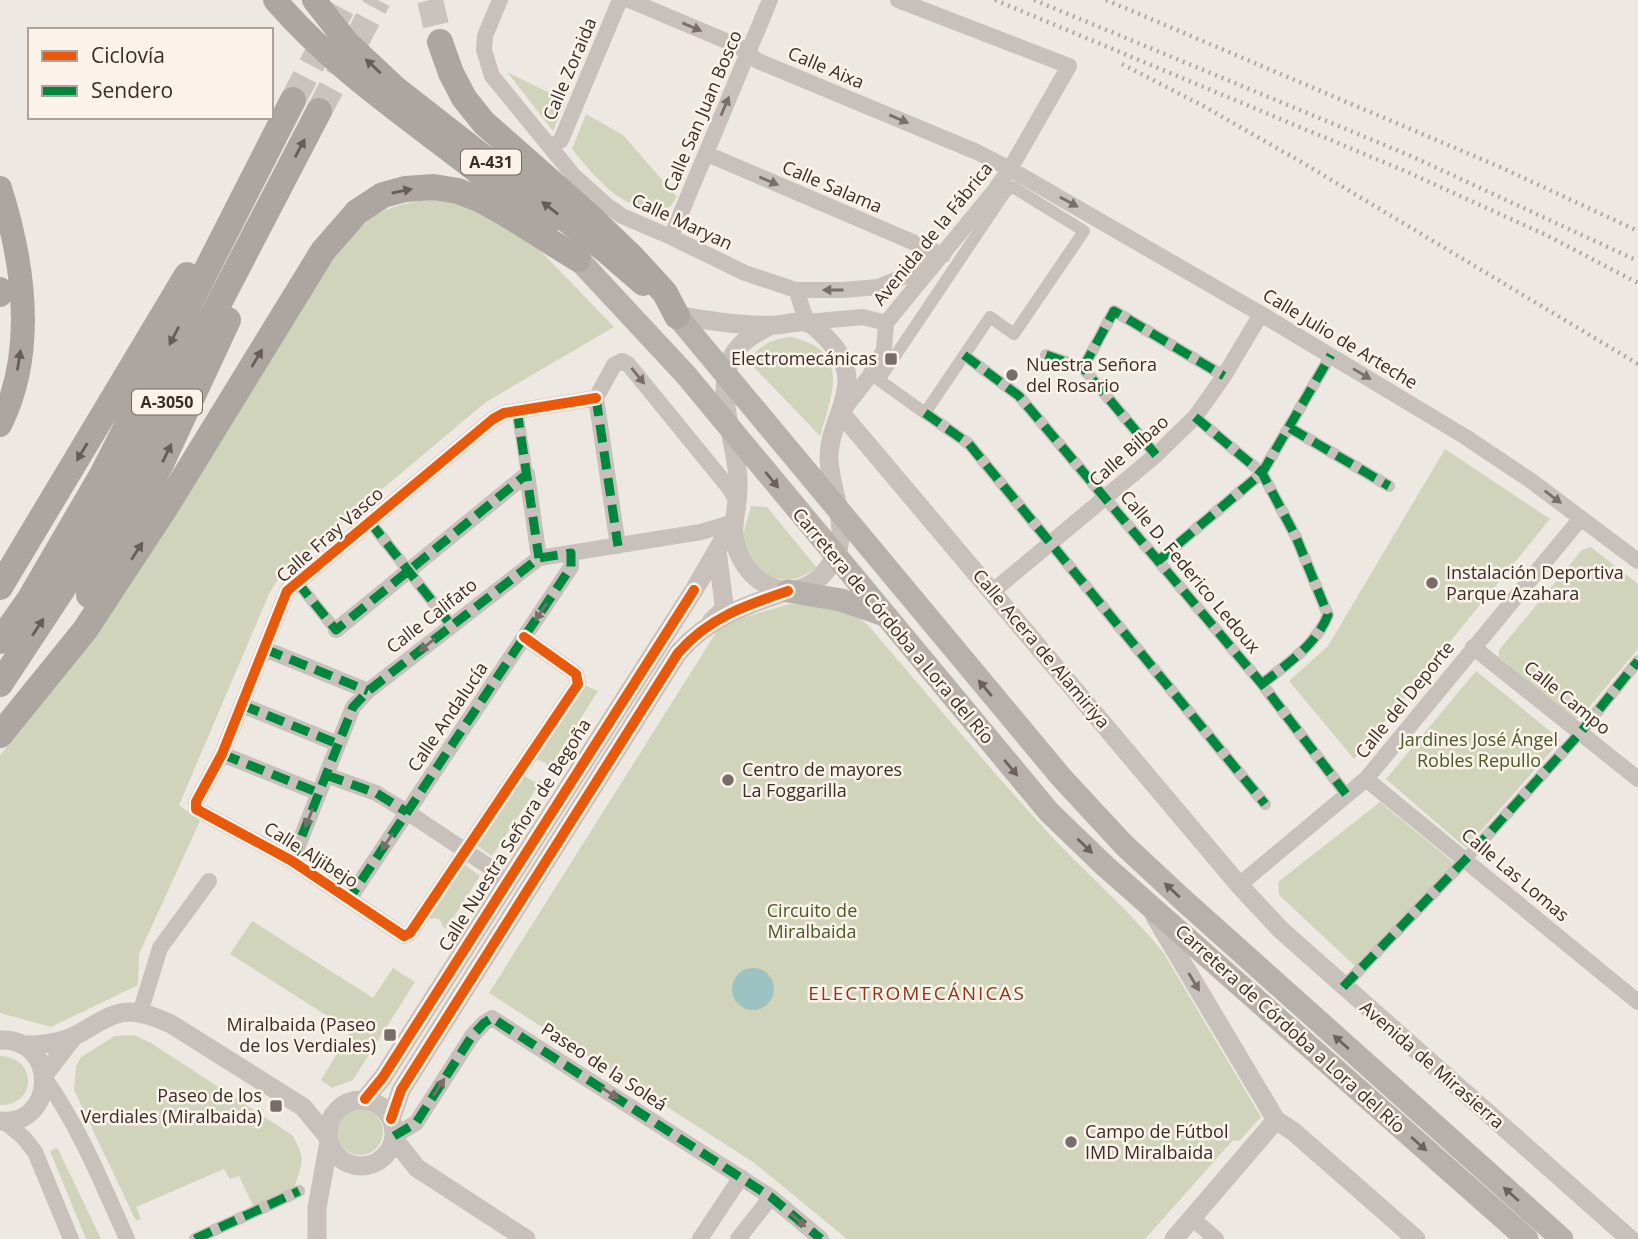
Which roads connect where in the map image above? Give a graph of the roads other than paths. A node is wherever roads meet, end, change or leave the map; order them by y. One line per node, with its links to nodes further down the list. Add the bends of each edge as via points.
1 (274, 0): 20 (main road, Carretera de Córdoba a Lora del Río / A-431, via 386,103 532,216)
2 (300, 0): 9 (main road)
3 (314, 0): 9 (main road, Carretera de Córdoba a Lora del Río / A-431)
4 (499, 0): 13 (street, Calle Maryan, via 485,36 488,65 499,86)
5 (620, 0): 13 (street, Calle Zoraida, via 561,140)
6 (629, 0): 11 (street, Calle Aixa, one-way to 11)
7 (770, 0): 11 (street, Calle San Juan Bosco)
8 (898, 0): 15 (street, Avenida de la Fábrica, via 1069,66)
9 (347, 42): 25 (main road, Carretera de Córdoba a Lora del Río / A-431, one-way to 9, via 605,251 396,88)
10 (440, 42): 25 (highway, via 464,98 484,123 633,258 665,293)
11 (748, 54): 14 (street, Calle San Juan Bosco, one-way to 11); 15 (street, Calle Aixa, one-way to 15)
12 (319, 111): 16 (highway, A-3050, one-way to 12)
13 (551, 148): 18 (street, Calle Maryan, via 605,204)
14 (707, 155): 18 (street, Calle San Juan Bosco); 19 (street, Calle Salama, one-way to 19)
15 (1010, 169): 19 (street, Avenida de la Fábrica); 24 (street, Calle Julio de Arteche, one-way to 24)
16 (283, 180): 77 (highway, A-3050, one-way to 16, via 64,587 142,451); 81 (highway, one-way to 16, via 90,593 161,464 261,244)
17 (0, 188): 40 (main road, one-way to 17, via 20,360 24,302 14,232)
18 (671, 237): 22 (street, Calle Maryan, via 745,273)
19 (943, 255): 22 (street, Calle Maryan, one-way to 22, via 878,287); 27 (street, Avenida de la Fábrica)
20 (578, 259): 41 (main road, Carretera de Córdoba a Lora del Río / A-431); 81 (highway, one-way to 20, via 85,630 323,251 357,212 383,195 405,189 458,191 498,209)
21 (0, 289): 23 (main road)
22 (796, 290): 26 (street)
23 (0, 295)
24 (1261, 314): 31 (street, Calle Julio de Arteche); 34 (street, Calle Bilbao)
25 (677, 316): 28 (street); 33 (main road, Carretera de Córdoba a Lora del Río / A-431)
26 (807, 322): 27 (street, Avenida de la Fábrica, via 863,317); 28 (street); 37 (street, via 836,349 846,368)
27 (886, 323): 37 (street, Avenida de la Fábrica, via 884,350)
28 (771, 325): 33 (street, via 742,343)
29 (964, 355): 38 (street); 38 (street, via 990,317 1014,334 1084,231 1013,187 880,380); 47 (street, Calle D. Federico Ledoux, via 1018,396)
30 (1046, 355): 32 (street)
31 (1331, 355): 42 (street); 50 (street, Calle Julio de Arteche, one-way to 50, via 1464,436)
32 (1083, 368): 34 (street, via 1114,311); 43 (street)
33 (727, 374): 41 (street); 49 (main road, Carretera de Córdoba a Lora del Río / A-431)
34 (1224, 376): 39 (street, Calle Bilbao)
35 (596, 398): 36 (street, Calle Fray Vasco); 48 (street, one-way to 48, via 614,365 628,364 730,489); 54 (street)
36 (517, 410): 44 (street); 51 (street, Calle Fray Vasco, via 493,419)
37 (841, 413): 49 (street, via 829,448); 66 (street, Calle Acera de Alamiriya)
38 (925, 413): 53 (street, via 969,444)
39 (1195, 417): 43 (street, Calle Bilbao); 45 (street)
40 (0, 425)
41 (729, 427): 48 (street, via 737,465); 57 (main road, Carretera de Córdoba a Lora del Río / A-431, one-way to 57)
42 (1290, 428): 45 (street); 46 (street)
43 (1156, 455): 47 (street, Calle Bilbao)
44 (527, 474): 58 (street); 61 (street)
45 (1262, 474): 59 (street); 78 (street, via 1296,537 1328,615 1322,631)
46 (1389, 486)
47 (1105, 498): 53 (street, Calle Bilbao); 59 (street, Calle D. Federico Ledoux)
48 (736, 512): 52 (street, Calle Califato); 55 (street, Calle Nuestra Señora de Begoña); 65 (street, via 737,553 749,572 765,584)
49 (840, 512): 57 (street); 135 (main road, Carretera de Córdoba a Lora del Río / A-431, one-way to 49, via 1124,845 1060,777)
50 (1581, 518): 60 (street, Calle Julio de Arteche); 74 (street, Calle del Deporte)
51 (370, 522): 61 (street); 63 (street, Calle Fray Vasco)
52 (701, 532): 54 (street, Calle Califato); 55 (street)
53 (1050, 542): 66 (street, Calle Bilbao); 90 (street)
54 (618, 546): 56 (street, Calle Califato)
55 (717, 551): 64 (street, Calle Nuestra Señora de Begoña); 67 (street)
56 (570, 553): 58 (street, Calle Califato); 72 (street, Calle Andalucía, one-way to 72, via 571,567)
57 (835, 557): 65 (street, via 817,579); 68 (main road, Carretera de Córdoba a Lora del Río / A-431)
58 (538, 558): 70 (street, Calle Califato)
59 (1158, 561): 78 (street, Calle D. Federico Ledoux)
60 (1638, 561)
61 (408, 571): 70 (street); 71 (street)
62 (4, 579): 73 (highway, A-3050, via 263,141 293,100 103,473)
63 (297, 582): 71 (street); 75 (street, Calle Fray Vasco, via 287,591)
64 (694, 590): 67 (street, via 713,585); 97 (street, Calle Nuestra Señora de Begoña)
65 (788, 591): 68 (main road, via 841,600); 69 (street)
66 (993, 591): 98 (street, Calle Acera de Alamiriya)
67 (724, 596): 69 (street, via 722,611)
68 (882, 614): 100 (main road, Carretera de Córdoba a Lora del Río / A-431, one-way to 100, via 1036,798)
69 (709, 624): 114 (street, via 678,653 401,1090)
70 (451, 625): 79 (street, Calle Califato, one-way to 79)
71 (336, 630)
72 (524, 637): 92 (street, Calle Andalucía); 93 (street, Calle Nuestra Señora de Begoña, via 576,674 578,684)
73 (0, 641)
74 (1473, 647): 82 (street, Calle Campo); 86 (street, Calle del Deporte)
75 (265, 649): 79 (street); 80 (street, Calle Fray Vasco)
76 (1638, 661): 82 (street)
77 (0, 684)
78 (1262, 684): 89 (street, Calle D. Federico Ledoux)
79 (368, 691): 83 (street, Calle Califato, via 353,707)
80 (242, 705): 83 (street); 84 (street, Calle Fray Vasco)
81 (4, 729)
82 (1580, 733): 87 (street, Calle Campo); 94 (street)
83 (338, 744): 85 (street, Calle Califato)
84 (222, 754): 88 (street); 91 (street, Calle Fray Vasco)
85 (326, 775): 88 (street, Calle Califato); 92 (street, via 376,793)
86 (1366, 779): 89 (street, Calle del Deporte); 94 (street, Calle Las Lomas)
87 (1638, 779)
88 (319, 793): 95 (street, Calle Califato, one-way to 95)
89 (1346, 794): 98 (street, Calle del Deporte)
90 (1265, 804)
91 (196, 809): 95 (street, Calle Aljibejo)
92 (407, 812): 93 (street); 99 (street, Calle Andalucía, one-way to 99)
93 (466, 851): 97 (street, via 494,870); 101 (street, Calle Nuestra Señora de Begoña)
94 (1465, 860): 102 (street); 103 (street, Calle Las Lomas)
95 (292, 861): 99 (street, Calle Aljibejo)
96 (209, 881): 104 (street, via 160,948)
97 (504, 885): 109 (street, Calle Nuestra Señora de Begoña)
98 (1239, 885): 102 (street, Avenida de Mirasierra)
99 (348, 899): 101 (street, Calle Aljibejo)
100 (1147, 902): 112 (street, one-way to 112); 134 (main road, Carretera de Córdoba a Lora del Río / A-431, one-way to 134)
101 (404, 936)
102 (1343, 988): 136 (street, Avenida de Mirasierra)
103 (1638, 1002)
104 (141, 1013): 105 (street, via 117,1014); 110 (street, via 171,1024)
105 (74, 1036): 107 (street); 108 (street)
106 (1, 1039): 107 (street)
107 (23, 1045): 108 (street, via 37,1058)
108 (44, 1076): 113 (street, via 44,1088 34,1108); 124 (street, via 85,1144)
109 (365, 1099): 111 (street, via 344,1103); 114 (street, via 385,1110)
110 (303, 1107): 111 (street); 115 (street)
111 (336, 1110): 115 (street)
112 (1276, 1121): 122 (street); 133 (street)
113 (3, 1122): 123 (street, via 35,1152)
114 (393, 1131): 116 (street, via 382,1159); 117 (street); 118 (street, Paseo de la Soleá, one-way to 118, via 416,1124 472,1036 492,1018)
115 (328, 1139): 116 (street, via 339,1158); 120 (street)
116 (363, 1165): 117 (street); 120 (street, via 329,1184)
117 (417, 1168): 127 (street)
118 (741, 1177): 121 (street, Paseo de la Soleá); 128 (street)
119 (299, 1191): 125 (street)
120 (319, 1196): 126 (street)
121 (771, 1197): 129 (street); 130 (street, Paseo de la Soleá, one-way to 130)
122 (1192, 1218): 131 (street); 132 (street)
123 (71, 1239)
124 (127, 1239)
125 (195, 1239)
126 (317, 1239)
127 (526, 1239)
128 (700, 1239)
129 (738, 1239)
130 (821, 1239)
131 (1174, 1239)
132 (1216, 1239)
133 (1416, 1239)
134 (1527, 1239)
135 (1562, 1239)
136 (1630, 1239)

